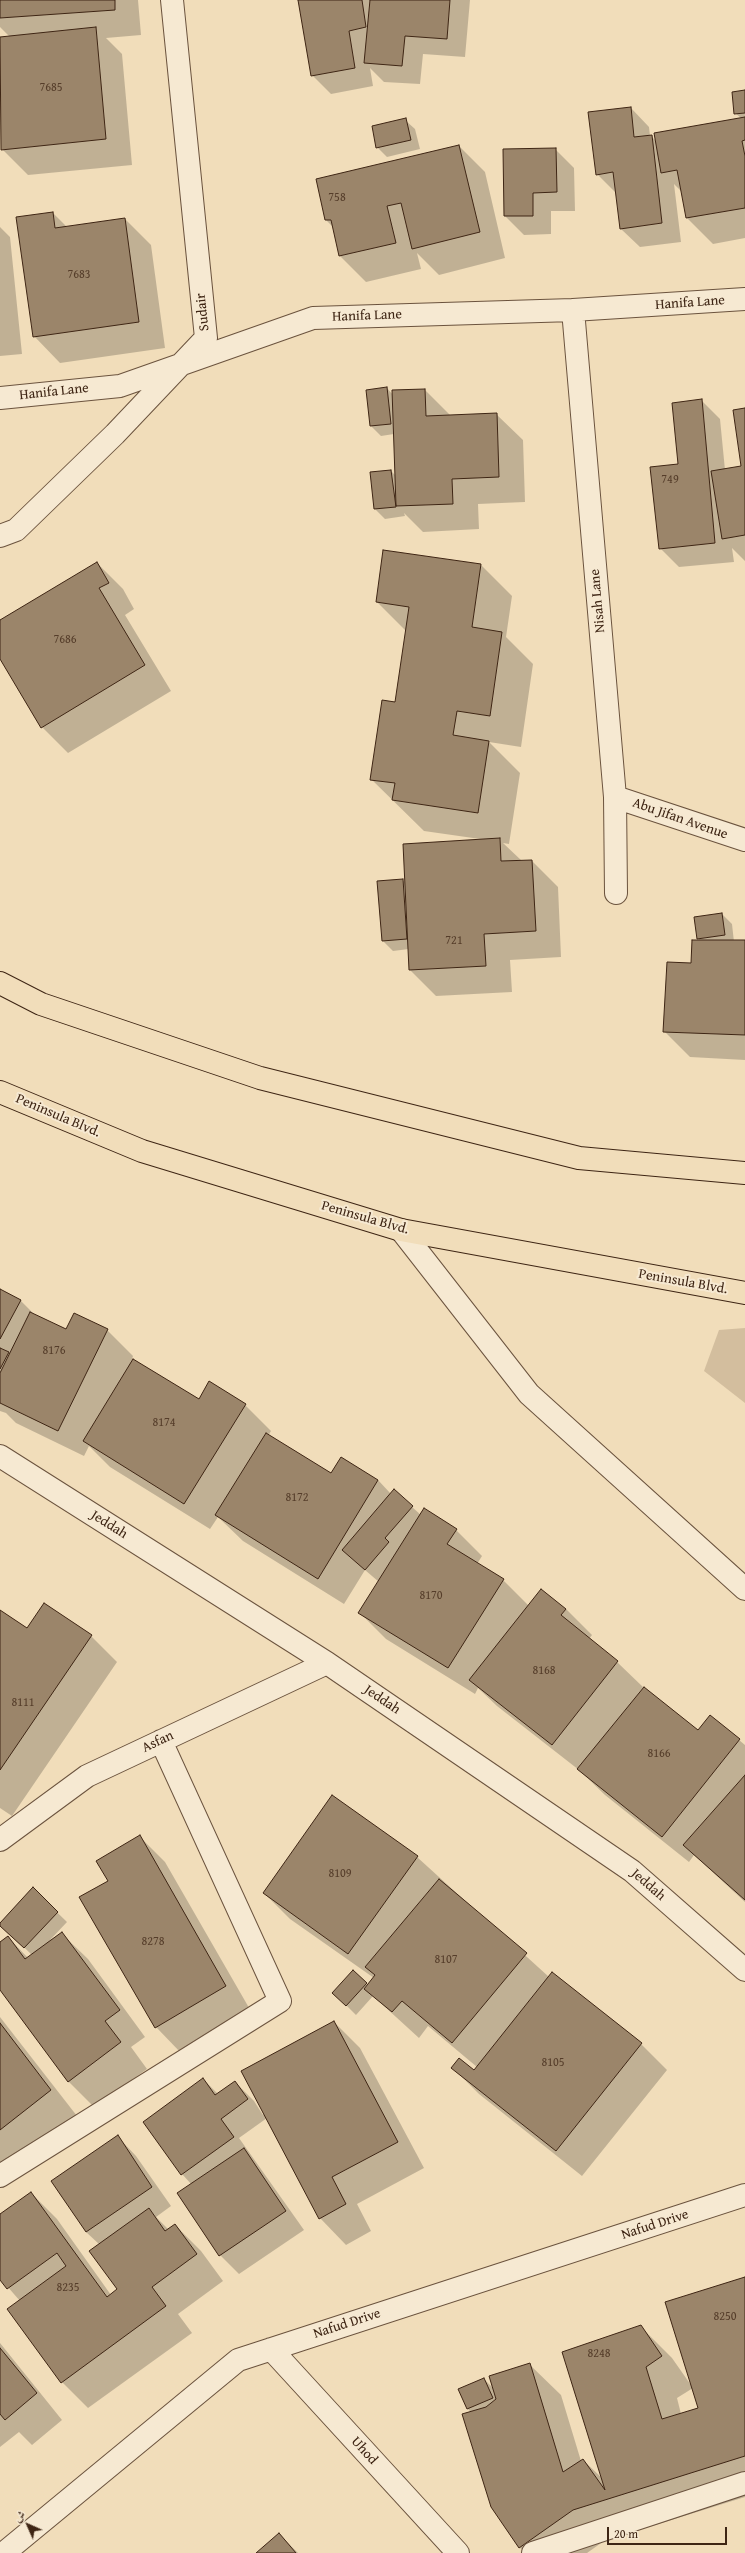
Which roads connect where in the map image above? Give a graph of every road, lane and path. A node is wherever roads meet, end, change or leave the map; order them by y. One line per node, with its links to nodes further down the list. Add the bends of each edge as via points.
1 (172, 0): 4 (street, Sudair, via 206,338)
2 (745, 299): 3 (street, Hanifa Lane)
3 (573, 310): 4 (street, Hanifa Lane, via 313,318); 7 (street, Nisah Lane)
4 (182, 364): 5 (street, Hanifa Lane, via 120,386); 6 (street, Sudair, via 115,434 16,530)
5 (0, 398)
6 (0, 536)
7 (615, 797): 8 (street, Abu Jifan Avenue); 9 (street, Nisah Lane)
8 (745, 840)
9 (616, 893)
10 (0, 984): 12 (main road, via 41,1004 260,1078 579,1158)
11 (0, 1092): 13 (main road, Peninsula Blvd., via 142,1151)
12 (745, 1173)
13 (401, 1230): 14 (main road, Peninsula Blvd.); 16 (street, via 529,1394)
14 (745, 1293)
15 (0, 1456): 17 (street, Jeddah)
16 (745, 1589)
17 (327, 1663): 18 (street, Asfan); 20 (street, Jeddah, via 632,1871)
18 (161, 1741): 19 (street, Asfan, via 86,1776); 21 (street, via 280,2001)
19 (0, 1840)
20 (745, 1970)
21 (0, 2176)
22 (745, 2196): 23 (street, Nafud Drive)
23 (271, 2349): 25 (street, Nafud Drive, via 238,2360); 26 (street, Uhod)
24 (745, 2482): 27 (street)
25 (4, 2553)
26 (458, 2553)
27 (533, 2553)

